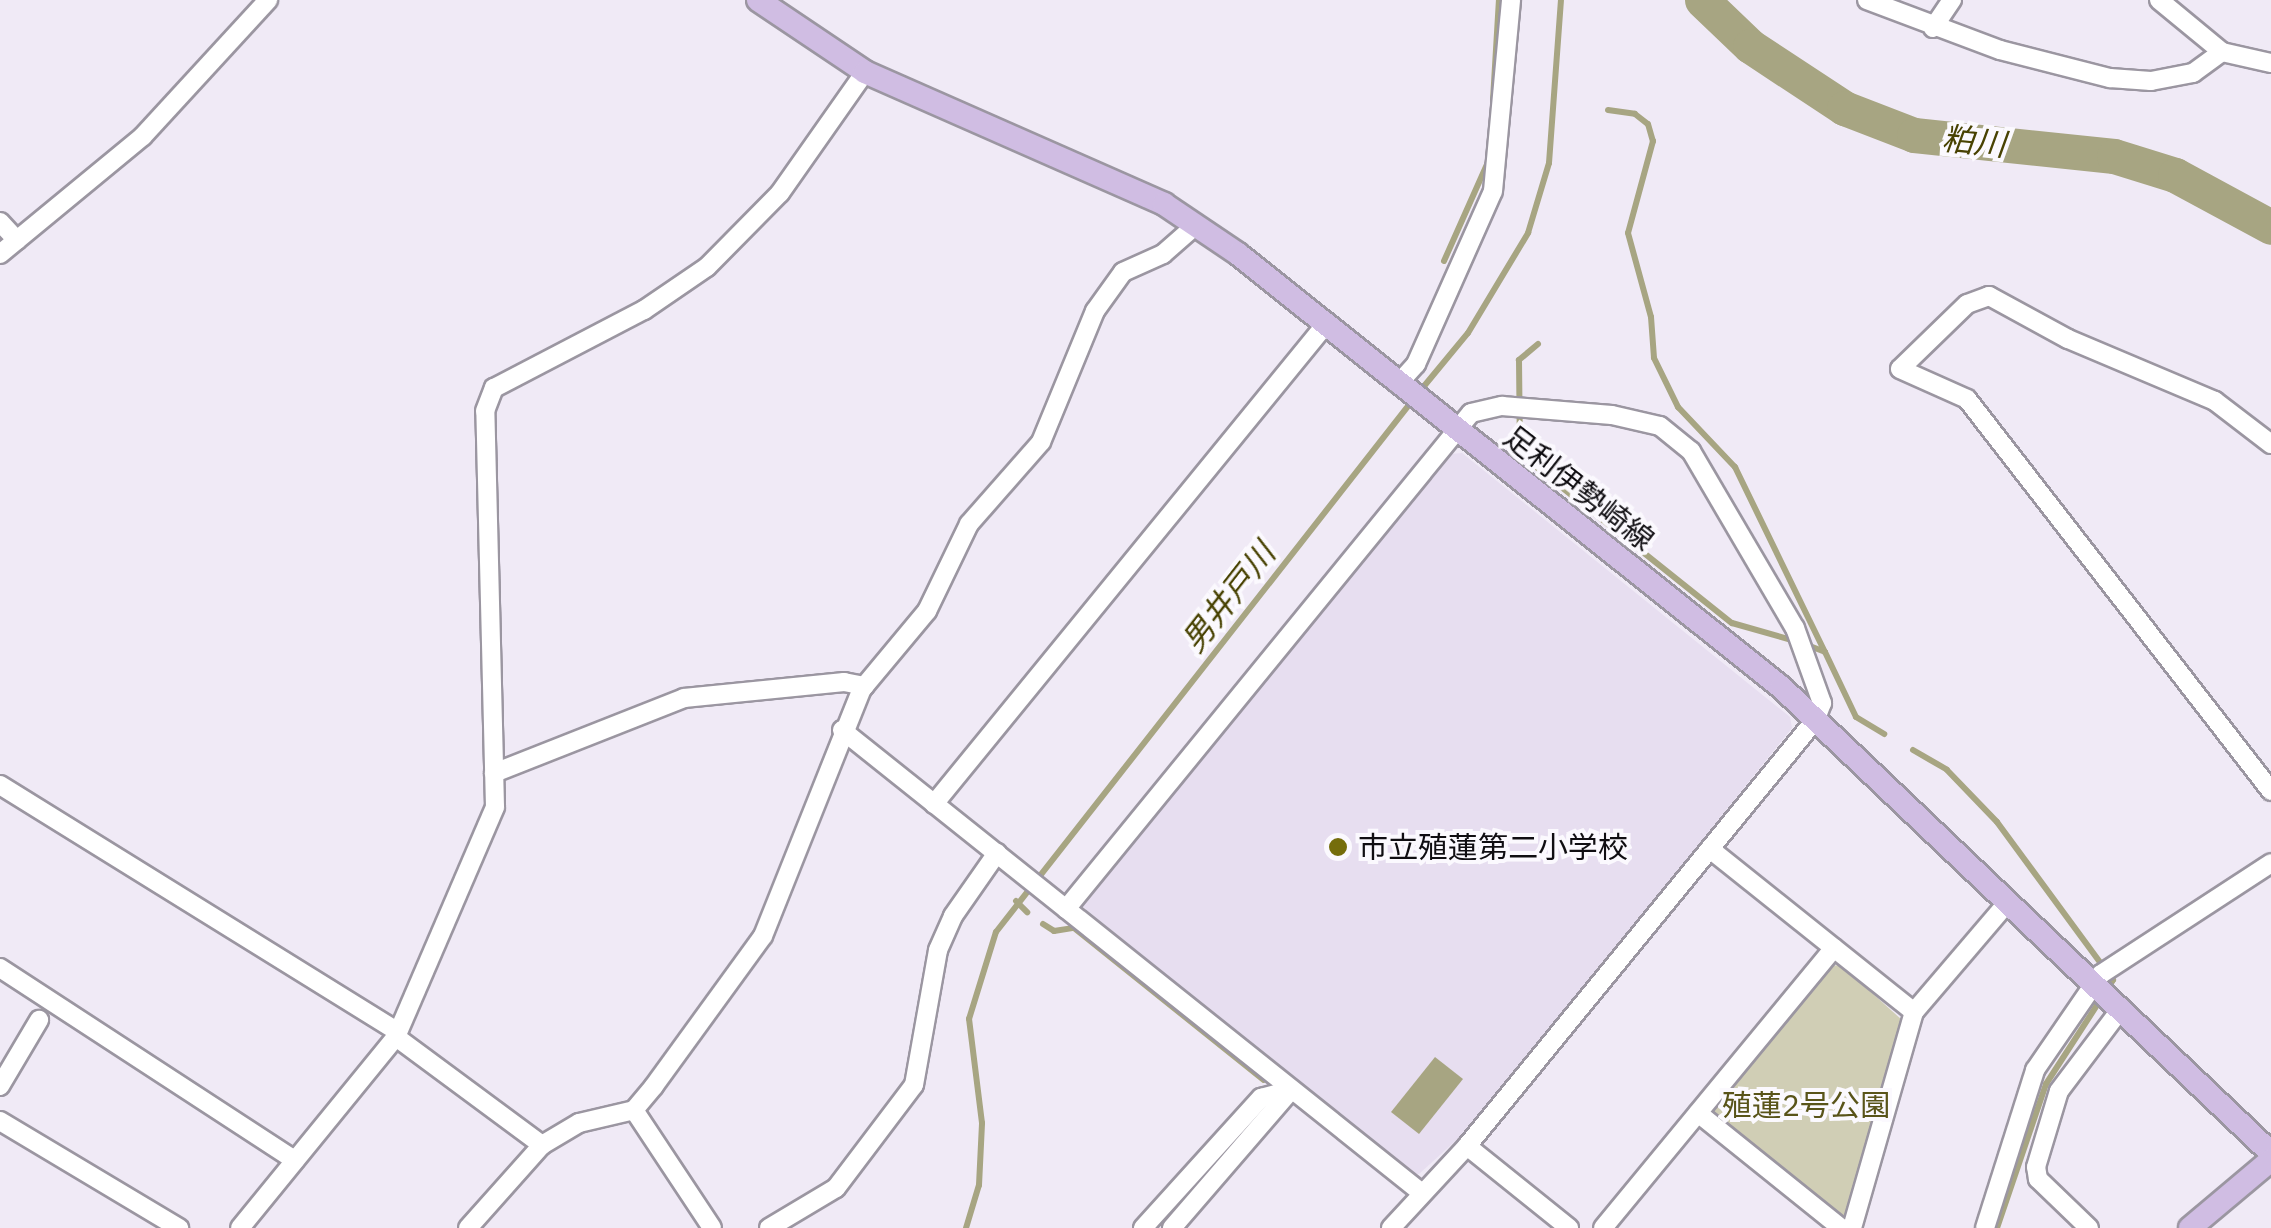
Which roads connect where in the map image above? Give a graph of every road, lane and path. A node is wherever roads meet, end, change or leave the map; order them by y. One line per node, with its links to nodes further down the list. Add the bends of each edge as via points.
1 (268, 0): 13 (street, via 143,136)
2 (758, 0): 10 (main road, 足利伊勢崎線)
3 (1511, 0): 16 (street, via 1493,191)
4 (1867, 0): 7 (street)
5 (1952, 0): 7 (street)
6 (2159, 0): 8 (street)
7 (1934, 28): 8 (street, via 2124,79 2193,73)
8 (2222, 52): 9 (street)
9 (2271, 63)
10 (865, 72): 12 (main road, 足利伊勢崎線, via 1107,177); 22 (street, via 780,194 707,267 644,310 494,388 485,411)
11 (0, 222): 13 (street)
12 (1196, 225): 15 (main road, 足利伊勢崎線); 19 (street, via 1163,254 1122,272 1094,312 1041,442 970,524 927,611)
13 (17, 240): 14 (street)
14 (0, 254)
15 (1326, 324): 16 (main road, 足利伊勢崎線); 25 (street)
16 (1401, 386): 17 (main road, 足利伊勢崎線)
17 (1456, 430): 20 (main road, 足利伊勢崎線); 20 (street, via 1471,413 1502,406 1660,426 1690,451 1795,628 1822,703); 30 (street)
18 (2271, 444): 24 (street, via 2215,401 2068,339 1989,296 1967,304 1900,368 1967,399)
19 (865, 686): 21 (street); 22 (street, via 844,682 684,698)
20 (1816, 718): 26 (street); 29 (main road, 足利伊勢崎線)
21 (842, 730): 25 (street); 39 (street, via 775,914)
22 (494, 773): 36 (street, via 494,806 482,846)
23 (0, 785): 36 (street)
24 (2271, 791)
25 (934, 804): 27 (street)
26 (1710, 849): 31 (street); 43 (street)
27 (997, 853): 30 (street); 51 (street, via 938,950 914,1085 836,1188)
28 (2271, 863): 33 (street)
29 (2007, 903): 33 (main road, 足利伊勢崎線); 34 (street)
30 (1066, 909): 38 (street)
31 (1834, 948): 34 (street); 40 (street)
32 (0, 968): 45 (street)
33 (2106, 988): 44 (main road, 足利伊勢崎線); 59 (street, via 2035,1070); 60 (street, via 2060,1090 2036,1167 2038,1179)
34 (1914, 1012): 58 (street)
35 (39, 1020): 37 (street)
36 (396, 1034): 42 (street); 45 (street)
37 (0, 1086)
38 (1291, 1090): 46 (street); 52 (street, via 1261,1098); 53 (street)
39 (634, 1110): 42 (street, via 579,1123); 50 (street)
40 (1698, 1113): 56 (street); 57 (street)
41 (0, 1122): 47 (street)
42 (542, 1145): 49 (street)
43 (1467, 1146): 46 (street); 55 (street)
44 (2271, 1156): 61 (main road)
45 (295, 1160): 48 (street)
46 (1422, 1193): 54 (street)
47 (180, 1228)
48 (240, 1228)
49 (468, 1228)
50 (712, 1228)
51 (769, 1228)
52 (1143, 1228)
53 (1172, 1228)
54 (1390, 1228)
55 (1568, 1228)
56 (1603, 1228)
57 (1841, 1228)
58 (1852, 1228)
59 (1985, 1228)
60 (2088, 1228)
61 (2190, 1228)

